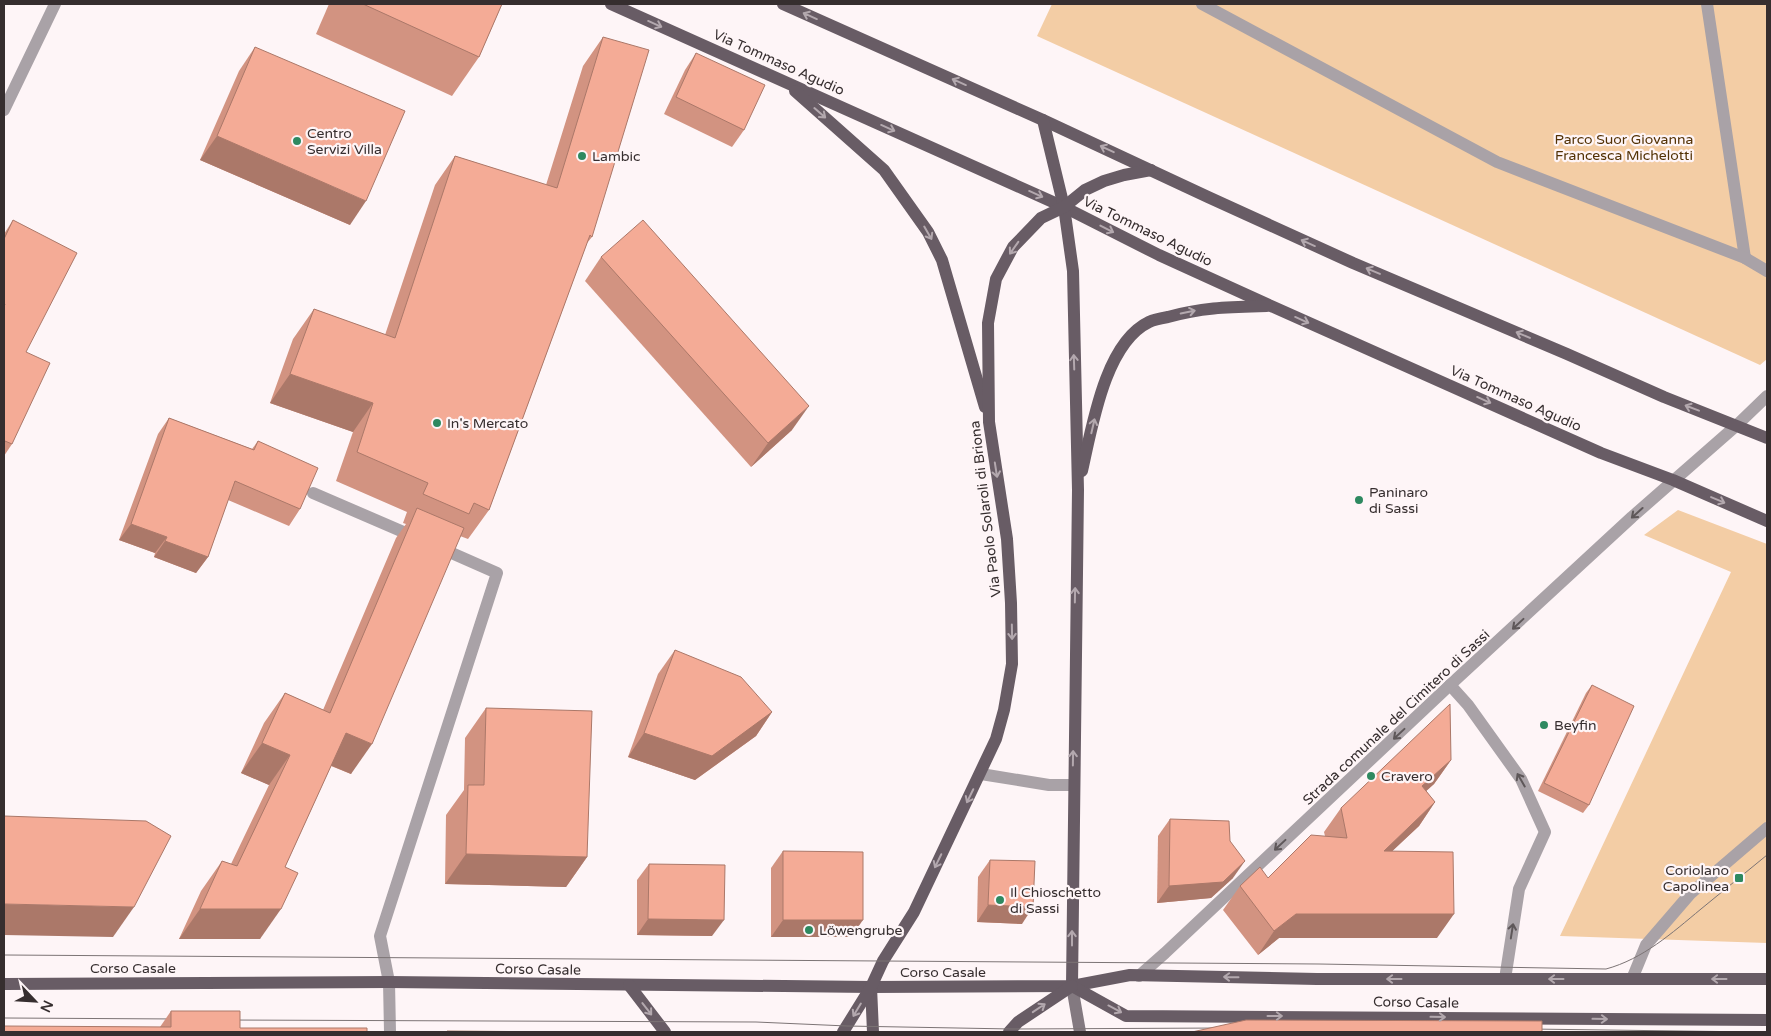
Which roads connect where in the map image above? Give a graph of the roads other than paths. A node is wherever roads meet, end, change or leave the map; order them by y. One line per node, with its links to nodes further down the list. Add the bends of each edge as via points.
1 (55, 4): 7 (street)
2 (610, 4): 6 (main road, Via Tommaso Agudio, one-way to 6)
3 (783, 4): 8 (main road, one-way to 3)
4 (1202, 4): 11 (street, via 1497,162)
5 (1707, 4): 11 (street)
6 (784, 81): 10 (main road, Via Tommaso Agudio, one-way to 10); 15 (main road, one-way to 15, via 884,170 928,232 942,260)
7 (4, 110)
8 (1043, 120): 9 (main road, one-way to 8); 10 (main road)
9 (1151, 170): 10 (main road, Via Paolo Solaroli di Briona, via 1104,180); 16 (main road, one-way to 9, via 1664,397 1353,263)
10 (1064, 207): 13 (main road, Via Tommaso Agudio, one-way to 13); 15 (main road, Via Paolo Solaroli di Briona, one-way to 15, via 1041,218 1013,246 996,278 988,323); 19 (main road, one-way to 10, via 1073,271)
11 (1746, 258): 12 (street)
12 (1767, 271)
13 (1271, 306): 18 (main road, Via Tommaso Agudio, one-way to 18, via 1601,453); 19 (main road, one-way to 13, via 1099,400 1116,356 1134,333 1150,322 1206,308)
14 (1767, 396): 16 (street)
15 (989, 422): 23 (main road, Via Paolo Solaroli di Briona, one-way to 23, via 1007,539 1012,664 996,740)
16 (1737, 425): 17 (main road); 18 (street)
17 (1767, 438)
18 (1674, 480): 21 (main road, Via Tommaso Agudio, one-way to 21); 22 (street, Strada comunale del Cimitero di Sassi, one-way to 22)
19 (1078, 490): 24 (main road, one-way to 19)
20 (314, 493): 30 (street, via 497,573 380,936)
21 (1767, 521)
22 (1450, 685): 26 (street, Strada comunale del Cimitero di Sassi, one-way to 26); 27 (street, one-way to 22, via 1519,889 1545,832 1521,779)
23 (981, 774): 24 (street); 34 (main road, Via Paolo Solaroli di Briona, one-way to 34, via 914,912)
24 (1073, 786): 33 (main road, one-way to 24)
25 (1767, 828): 28 (street, via 1690,894 1646,945)
26 (1139, 976): 27 (main road, Corso Casale, one-way to 26); 33 (main road, Corso Casale)
27 (1505, 979): 28 (main road, Corso Casale, one-way to 27)
28 (1632, 979): 29 (main road, Corso Casale, one-way to 28)
29 (1767, 979)
30 (389, 982): 31 (main road, Corso Casale); 32 (main road, Corso Casale); 36 (street)
31 (4, 984)
32 (629, 985): 34 (main road, Corso Casale); 37 (main road, one-way to 37)
33 (1072, 986): 34 (main road, Corso Casale); 35 (main road, Corso Casale, one-way to 35, via 1126,1016); 40 (main road, one-way to 33, via 1018,1022); 41 (street)
34 (870, 987): 38 (main road, Via Paolo Solaroli di Briona, one-way to 38); 39 (main road)
35 (1767, 1020)
36 (390, 1032)
37 (665, 1032)
38 (843, 1032)
39 (873, 1032)
40 (1009, 1032)
41 (1080, 1032)

